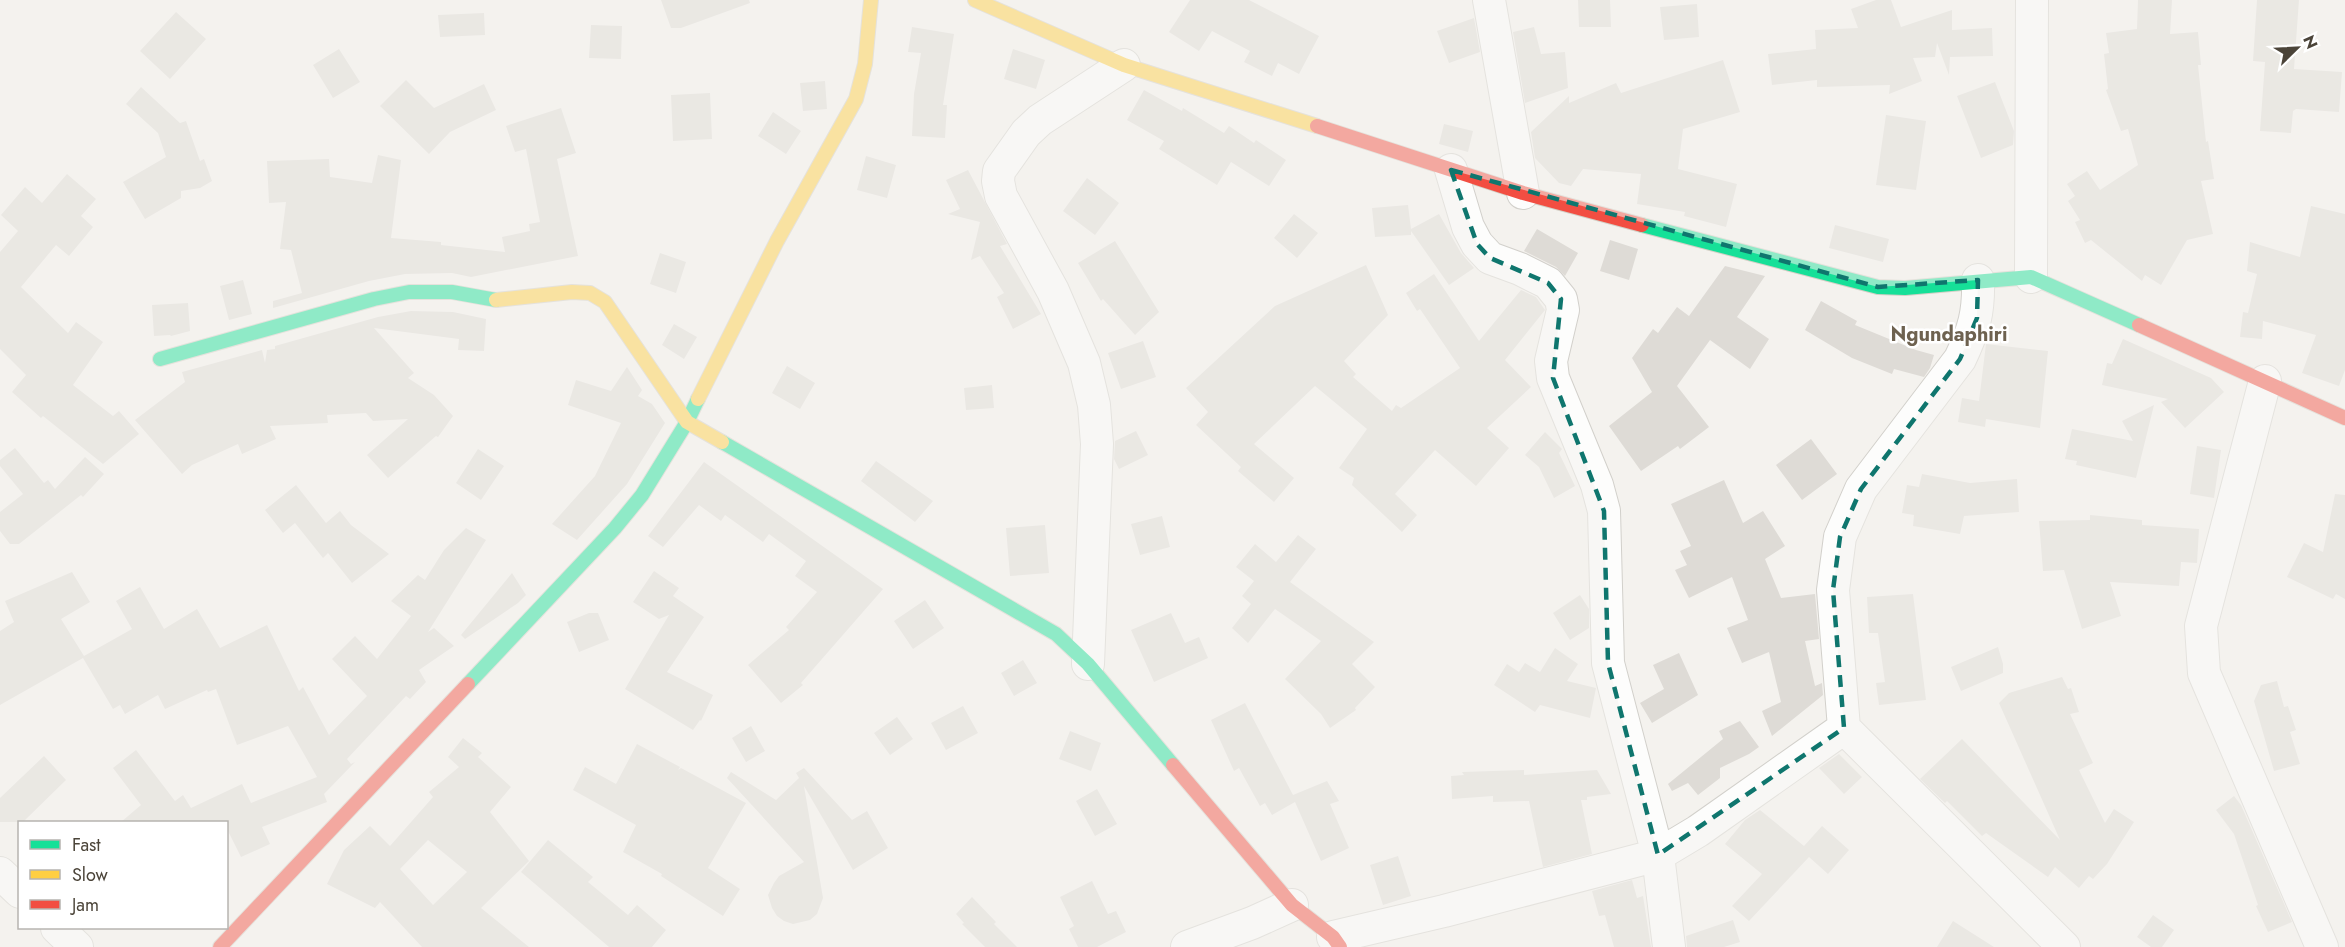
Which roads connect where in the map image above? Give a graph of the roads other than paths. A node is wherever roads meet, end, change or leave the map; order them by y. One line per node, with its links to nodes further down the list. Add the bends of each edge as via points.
1 (872, 0): 13 (street, via 865,64 856,99 777,241)
2 (975, 0): 5 (street)
3 (1490, 0): 7 (street)
4 (2032, 0): 8 (street)
5 (1124, 65): 6 (street); 14 (street, via 1040,120 999,171 998,181 1001,196 1053,291 1084,363 1094,405 1097,444)
6 (1451, 170): 7 (street); 16 (street, via 1477,244 1490,258 1548,284 1561,300 1562,320 1551,361 1553,378 1604,511 1608,663)
7 (1523, 193): 9 (street, via 1878,287)
8 (2031, 277): 9 (street); 11 (street)
9 (1978, 280): 15 (street, via 1977,318 1960,359 1861,489 1840,537 1833,590)
10 (160, 359): 13 (street, via 374,298 409,292 452,292 491,301 590,293 605,302)
11 (2265, 381): 12 (street); 27 (street, via 2201,626 2201,650 2204,673)
12 (2345, 418)
13 (687, 422): 14 (street, via 1056,634); 23 (street, via 642,495 615,528)
14 (1088, 664): 19 (street)
15 (1844, 728): 16 (street); 26 (street)
16 (1658, 855): 21 (street); 25 (street)
17 (0, 873): 18 (street)
18 (18, 889)
19 (1292, 905): 21 (street); 24 (street)
20 (59, 929): 22 (street)
21 (1336, 942)
22 (77, 947)
23 (220, 947)
24 (1187, 947)
25 (1669, 947)
26 (2064, 947)
27 (2322, 947)

